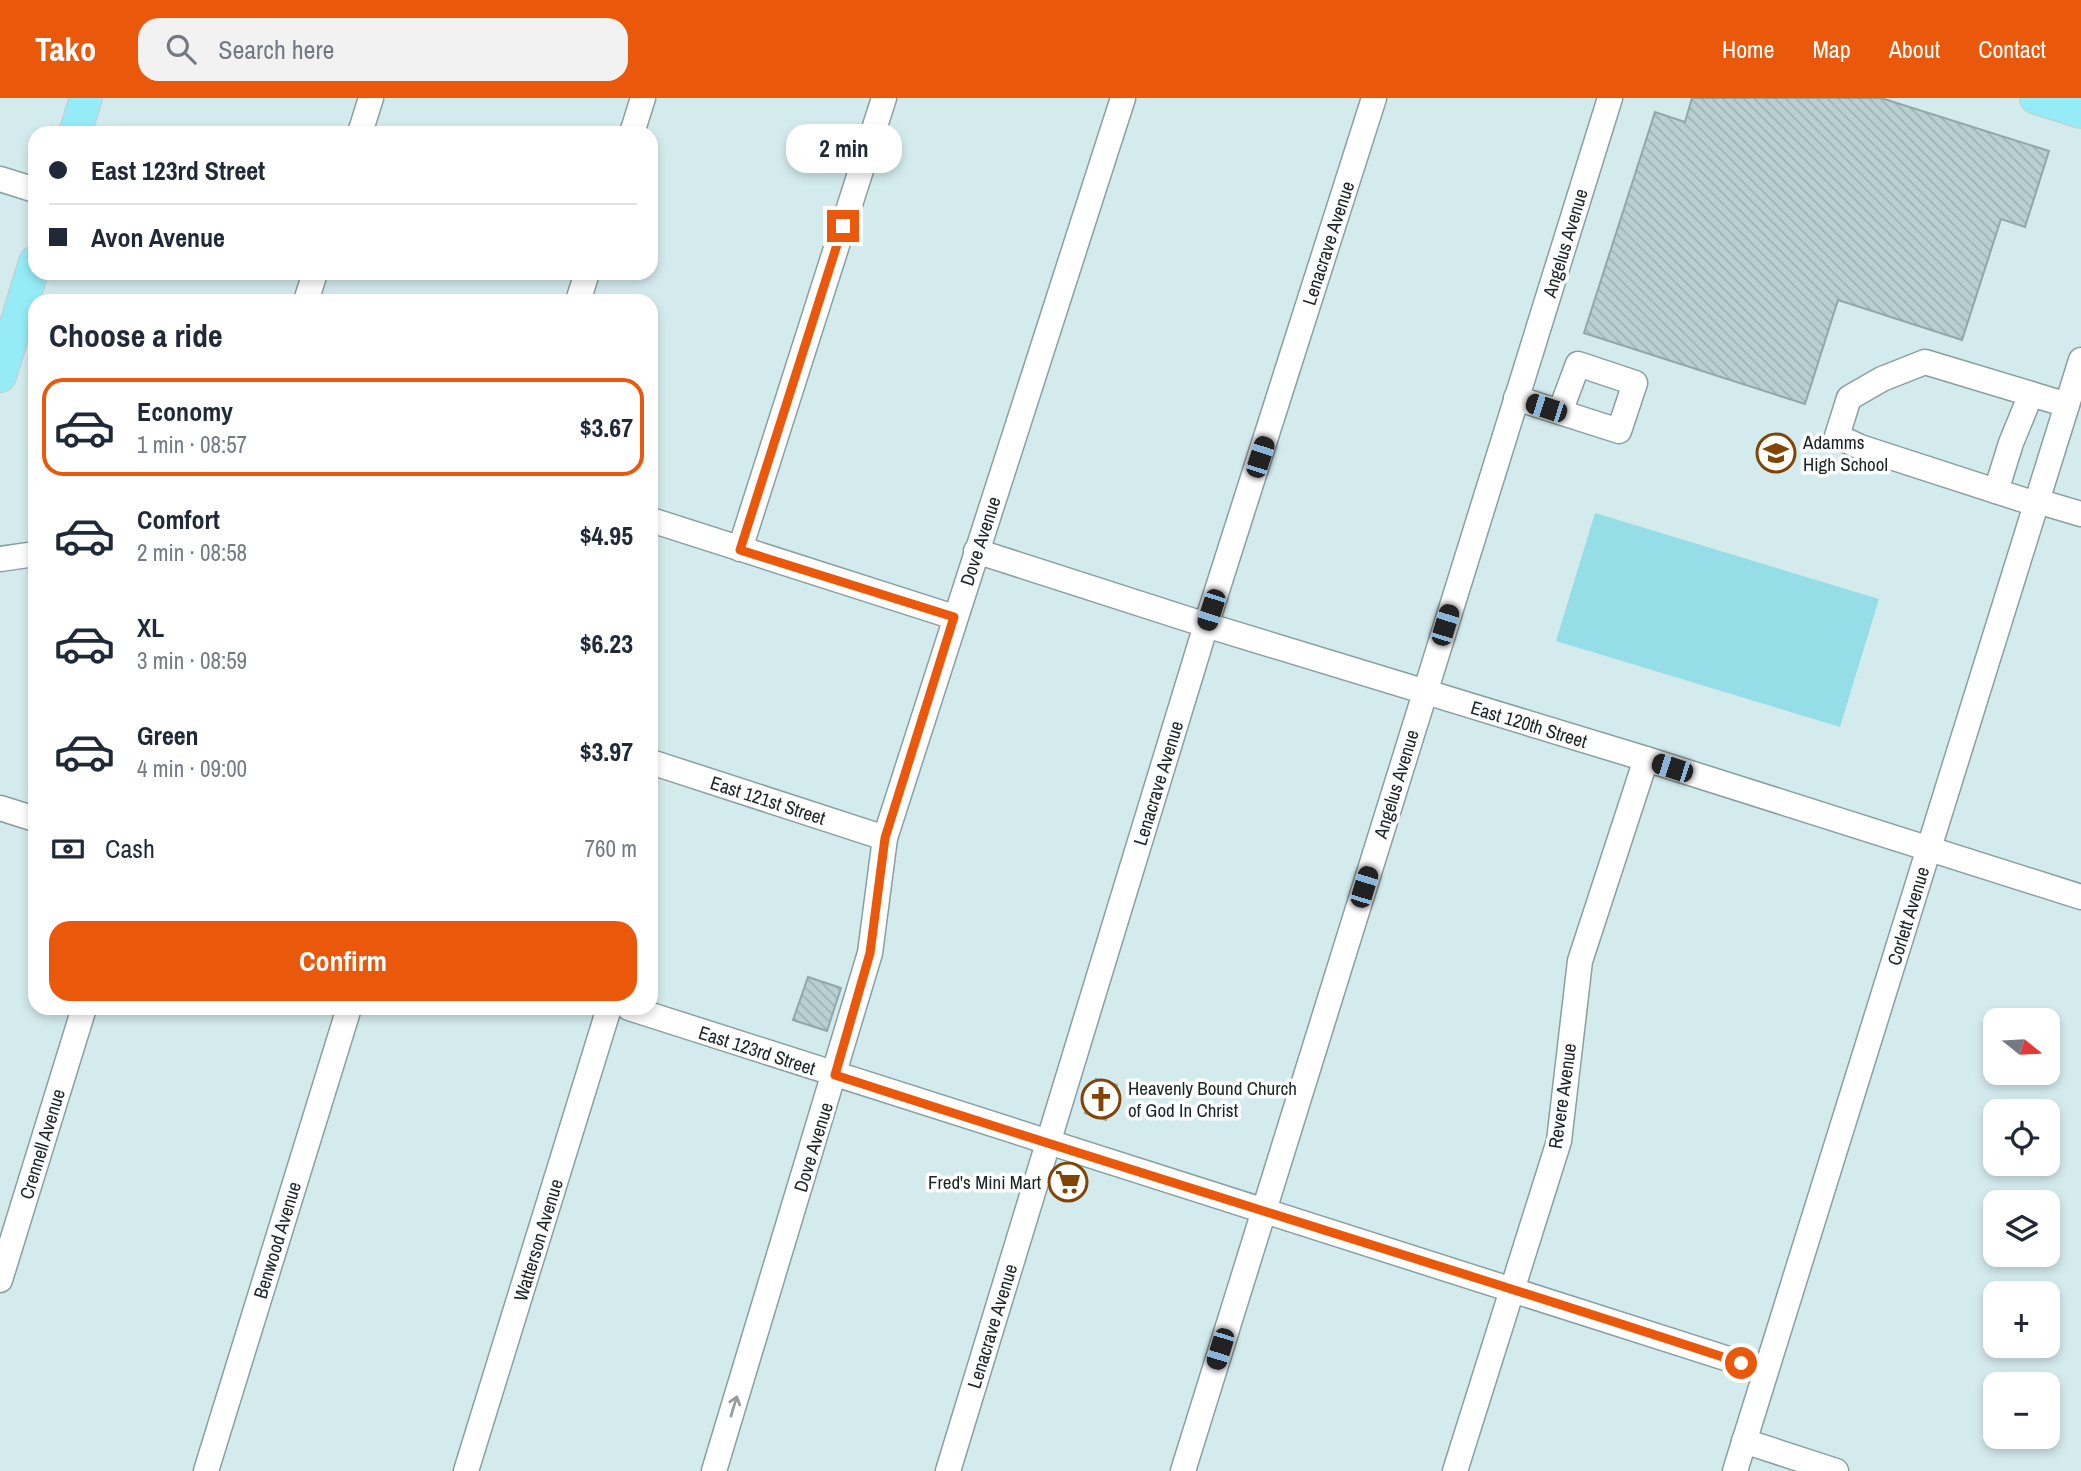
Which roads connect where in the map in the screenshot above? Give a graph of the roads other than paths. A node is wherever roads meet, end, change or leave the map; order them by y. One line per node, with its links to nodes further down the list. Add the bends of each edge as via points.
1 (86, 98): 10 (main road)
2 (371, 98): 11 (street)
3 (643, 98): 12 (street)
4 (884, 98): 26 (street)
5 (1123, 98): 27 (street, Dove Avenue)
6 (1374, 98): 31 (street, Lenacrave Avenue)
7 (1610, 98): 20 (street, Angelus Avenue)
8 (2036, 98): 9 (main road)
9 (2081, 112)
10 (77, 126)
11 (361, 126)
12 (634, 126)
13 (0, 179): 14 (street)
14 (28, 188)
15 (29, 280): 16 (main road)
16 (3, 358)
17 (2081, 360): 19 (street, Corlett Avenue)
18 (2031, 394): 19 (street); 22 (street); 22 (street, via 1925,362 1849,398 1837,436)
19 (2073, 395): 23 (street, Corlett Avenue)
20 (1516, 398): 21 (street); 32 (street, Angelus Avenue)
21 (1560, 412)
22 (1996, 492): 23 (street)
23 (2037, 502): 24 (street); 38 (street, Corlett Avenue)
24 (2081, 514)
25 (658, 522): 26 (street)
26 (740, 550): 30 (street)
27 (976, 551): 30 (street, Dove Avenue); 31 (street, East 120th Street)
28 (28, 555): 29 (street)
29 (0, 559)
30 (954, 617): 37 (street, Dove Avenue)
31 (1206, 625): 32 (street, East 120th Street); 45 (street, Lenacrave Avenue)
32 (1424, 692): 33 (street, East 120th Street); 46 (street, Angelus Avenue)
33 (1646, 759): 38 (street, East 120th Street); 48 (street, Revere Avenue, via 1580,961 1559,1141)
34 (658, 764): 37 (street, East 121st Street)
35 (0, 808): 36 (street)
36 (28, 816)
37 (885, 838): 44 (street, Dove Avenue, via 870,953)
38 (1928, 850): 39 (street, East 120th Street); 49 (street, Corlett Avenue)
39 (2081, 897)
40 (82, 1015): 47 (street, Crennell Avenue)
41 (347, 1015): 51 (street, Benwood Avenue)
42 (608, 1015): 52 (street, Watterson Avenue)
43 (651, 1015): 44 (street, East 123rd Street)
44 (835, 1075): 45 (street, East 123rd Street); 53 (street, Dove Avenue, one-way to 44)
45 (1048, 1144): 46 (street, East 123rd Street); 54 (street, Lenacrave Avenue)
46 (1263, 1210): 48 (street, East 123rd Street); 55 (street, Angelus Avenue)
47 (0, 1280)
48 (1513, 1288): 49 (street, East 123rd Street); 56 (street, Revere Avenue)
49 (1766, 1371): 50 (street, Corlett Avenue)
50 (1744, 1441): 57 (street, Corlett Avenue); 58 (street)
51 (206, 1471)
52 (466, 1471)
53 (714, 1471)
54 (948, 1471)
55 (1183, 1471)
56 (1455, 1471)
57 (1735, 1471)
58 (1836, 1471)

